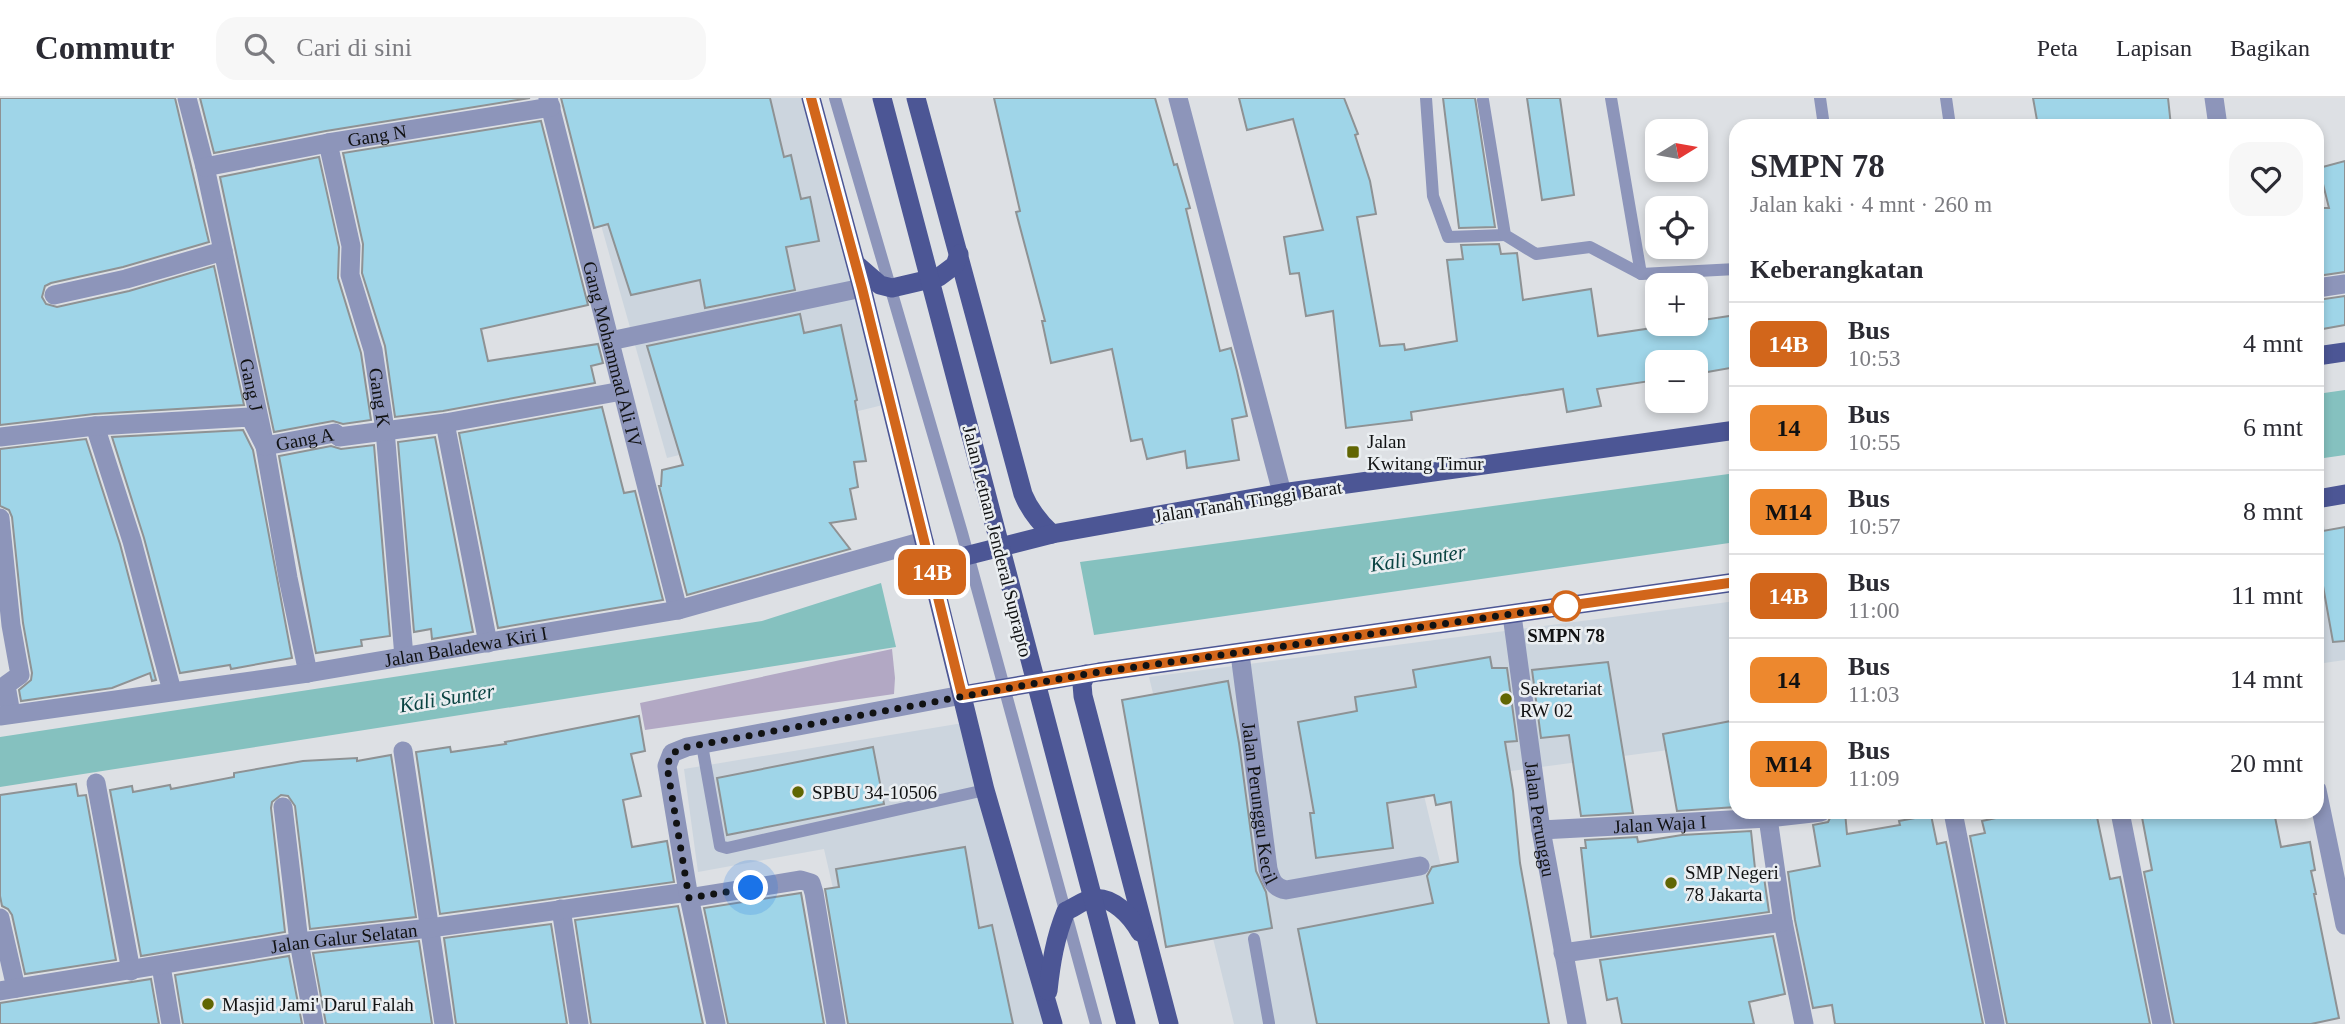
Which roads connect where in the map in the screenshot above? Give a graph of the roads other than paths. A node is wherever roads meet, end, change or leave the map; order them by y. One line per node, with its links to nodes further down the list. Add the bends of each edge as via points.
1 (187, 98): 18 (street, Gang J)
2 (811, 98): 22 (main road)
3 (835, 98): 28 (lane)
4 (882, 98): 95 (main road, Jalan Letnan Jenderal Suprapto, bridge)
5 (916, 98): 21 (main road, Jalan Letnan Jenderal Suprapto)
6 (1178, 98): 40 (street)
7 (1426, 98): 19 (lane, via 1433,197 1448,237)
8 (1611, 98): 24 (lane)
9 (1820, 98): 14 (lane)
10 (1947, 98): 15 (lane)
11 (2218, 99): 16 (street)
12 (1483, 100): 19 (lane)
13 (550, 102): 17 (street, Gang N); 30 (street, Gang Mohammad Ali IV)
14 (1823, 119)
15 (1949, 119)
16 (2218, 119)
17 (328, 143): 18 (street, Gang N); 36 (street, Gang K, via 352,246 350,275 373,350)
18 (205, 167): 20 (street, Gang J)
19 (1505, 235): 24 (lane, via 1536,254 1590,247)
20 (223, 251): 29 (street); 39 (street, Gang J)
21 (959, 254): 28 (main road, via 955,265 939,277); 44 (main road, Jalan Letnan Jenderal Suprapto, via 1023,494)
22 (857, 265): 27 (main road); 28 (main road, via 880,285)
23 (1729, 269): 24 (lane)
24 (1641, 274)
25 (2345, 284): 26 (street)
26 (2324, 287)
27 (862, 288): 30 (street); 45 (main road)
28 (892, 288): 46 (lane)
29 (54, 295)
30 (610, 341): 33 (street, Gang Mohammad Ali IV)
31 (2345, 352): 32 (main road)
32 (2324, 355)
33 (622, 391): 34 (street, Gang A); 49 (street, Gang Mohammad Ali IV)
34 (445, 423): 36 (street, Gang A); 51 (street)
35 (95, 426): 38 (street, Gang A); 39 (street, Gang A, via 250,417); 57 (street)
36 (385, 430): 39 (street, Gang A, via 339,437 335,433); 53 (street, Gang K)
37 (1729, 431): 40 (main road, Jalan Tanah Tinggi Barat)
38 (0, 437)
39 (265, 446): 54 (street, Gang J)
40 (1282, 493): 44 (main road, Jalan Tanah Tinggi Barat)
41 (2345, 494): 42 (main road)
42 (2324, 498)
43 (0, 518): 59 (street, via 20,675 6,685)
44 (1052, 534): 46 (main road, Jalan Tanah Tinggi Barat)
45 (924, 541): 47 (main road); 49 (street, Jalan Baladewa Kiri I)
46 (968, 556): 47 (main road, Jalan Tanah Tinggi Barat); 56 (lane)
47 (930, 565): 58 (main road)
48 (1729, 583): 50 (main road)
49 (678, 610): 51 (street, Jalan Baladewa Kiri I)
50 (1512, 615): 52 (main road); 70 (street, Jalan Perunggu)
51 (488, 643): 53 (street, Jalan Baladewa Kiri I)
52 (1240, 654): 55 (main road); 71 (street, Jalan Perunggu Kecil, via 1272,882 1286,890)
53 (404, 657): 54 (street, Jalan Baladewa Kiri I)
54 (308, 673): 57 (street, Jalan Baladewa Kiri I)
55 (1086, 674): 56 (main road); 81 (main road, via 1083,696)
56 (1004, 688): 58 (main road); 74 (lane)
57 (172, 691): 59 (street, Jalan Baladewa Kiri I)
58 (962, 695): 60 (street); 63 (main road)
59 (6, 715)
60 (702, 745): 63 (lane, via 720,846 727,848); 72 (street, via 672,753 667,766)
61 (403, 751): 78 (street)
62 (96, 783): 84 (street)
63 (985, 790): 86 (main road)
64 (283, 807): 80 (street)
65 (1749, 819): 70 (street, Jalan Waja I)
66 (1768, 819): 76 (street)
67 (1954, 819): 100 (street)
68 (2121, 819): 101 (street)
69 (2323, 819): 77 (street)
70 (1541, 830): 82 (street, Jalan Perunggu)
71 (1420, 866)
72 (688, 895): 73 (street, Jalan Galur Selatan); 91 (street); 92 (street, Jalan Galur Selatan, via 801,880 811,883)
73 (561, 909): 78 (street, Jalan Galur Selatan); 90 (street)
74 (1066, 911): 81 (main road, via 1092,898 1113,903 1132,918); 86 (main road, via 1051,960); 94 (lane)
75 (0, 918): 85 (street)
76 (1783, 922): 82 (street); 99 (street)
77 (2345, 925)
78 (430, 928): 80 (street, Jalan Galur Selatan); 89 (street)
79 (1254, 939): 97 (lane)
80 (299, 942): 83 (street, Jalan Galur Selatan); 88 (street)
81 (1146, 942): 96 (main road)
82 (1563, 953): 98 (street, Jalan Perunggu)
83 (160, 966): 84 (street, Jalan Galur Selatan); 87 (street)
84 (131, 971): 85 (street, Jalan Galur Selatan)
85 (8, 990)
86 (1047, 1003): 93 (main road)
87 (172, 1024)
88 (314, 1024)
89 (444, 1024)
90 (579, 1024)
91 (716, 1024)
92 (836, 1024)
93 (1053, 1024)
94 (1096, 1024)
95 (1126, 1024)
96 (1168, 1024)
97 (1266, 1024)
98 (1577, 1024)
99 (1804, 1024)
100 (1995, 1024)
101 (2162, 1024)

